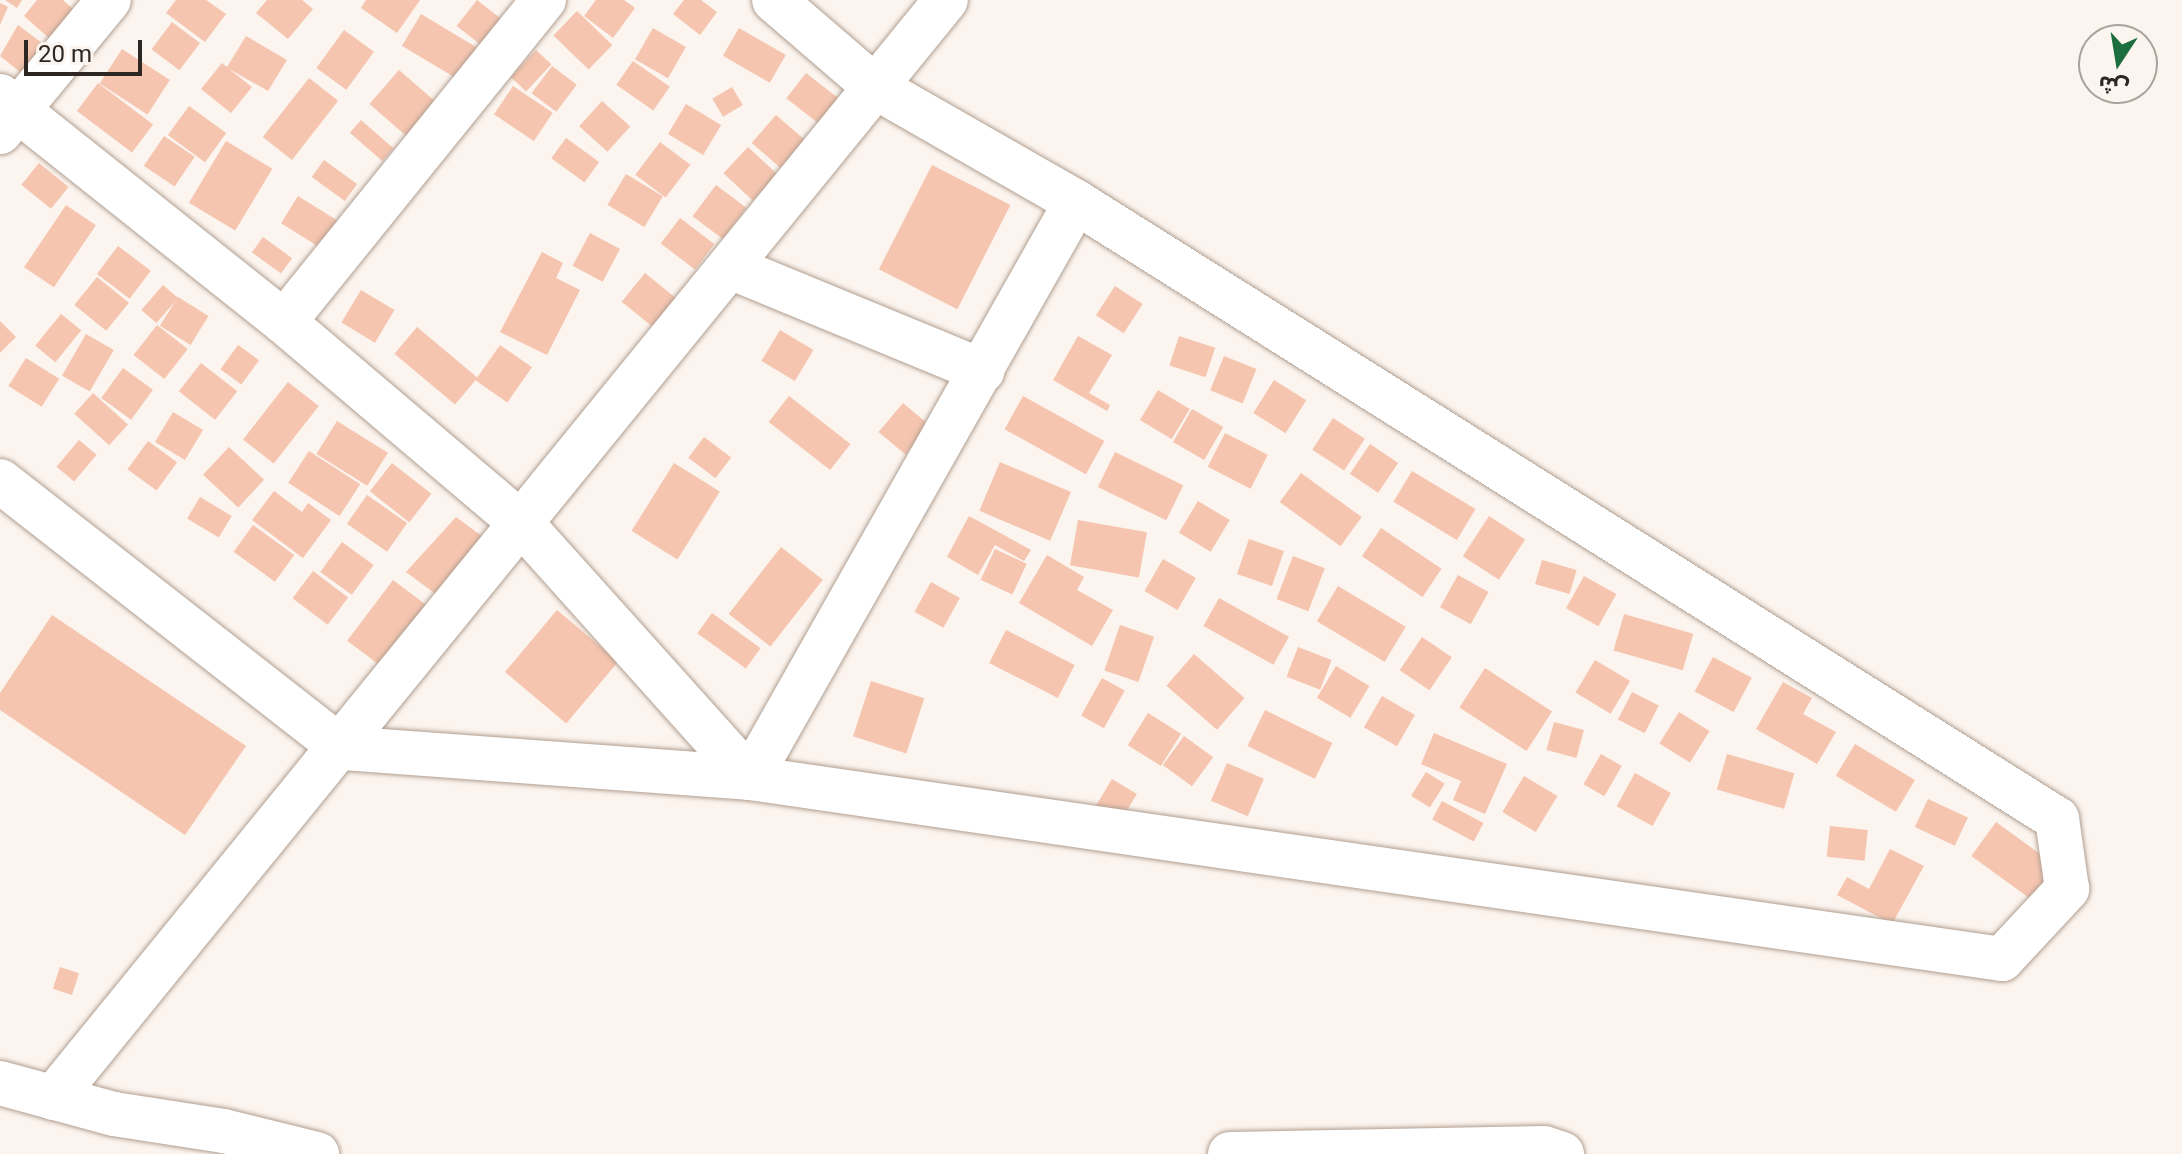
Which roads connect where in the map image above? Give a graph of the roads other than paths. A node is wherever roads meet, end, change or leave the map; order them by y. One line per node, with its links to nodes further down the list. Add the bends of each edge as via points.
1 (109, 0): 6 (street)
2 (544, 0): 9 (street)
3 (774, 0): 5 (street)
4 (946, 0): 5 (street)
5 (875, 87): 7 (street); 8 (street)
6 (5, 112): 9 (street)
7 (1076, 202): 10 (street); 14 (street, via 2057,819 2067,889 2002,959)
8 (730, 267): 10 (street); 12 (street)
9 (284, 322): 12 (street)
10 (982, 371): 14 (street)
11 (0, 481): 13 (street)
12 (522, 524): 13 (street); 14 (street)
13 (342, 748): 14 (street); 16 (street)
14 (750, 778)
15 (0, 1083): 16 (street)
16 (53, 1098): 17 (street)
17 (231, 1146): 18 (street)
18 (317, 1154)
19 (1230, 1154): 20 (street, via 1544,1148)
20 (1562, 1154)

